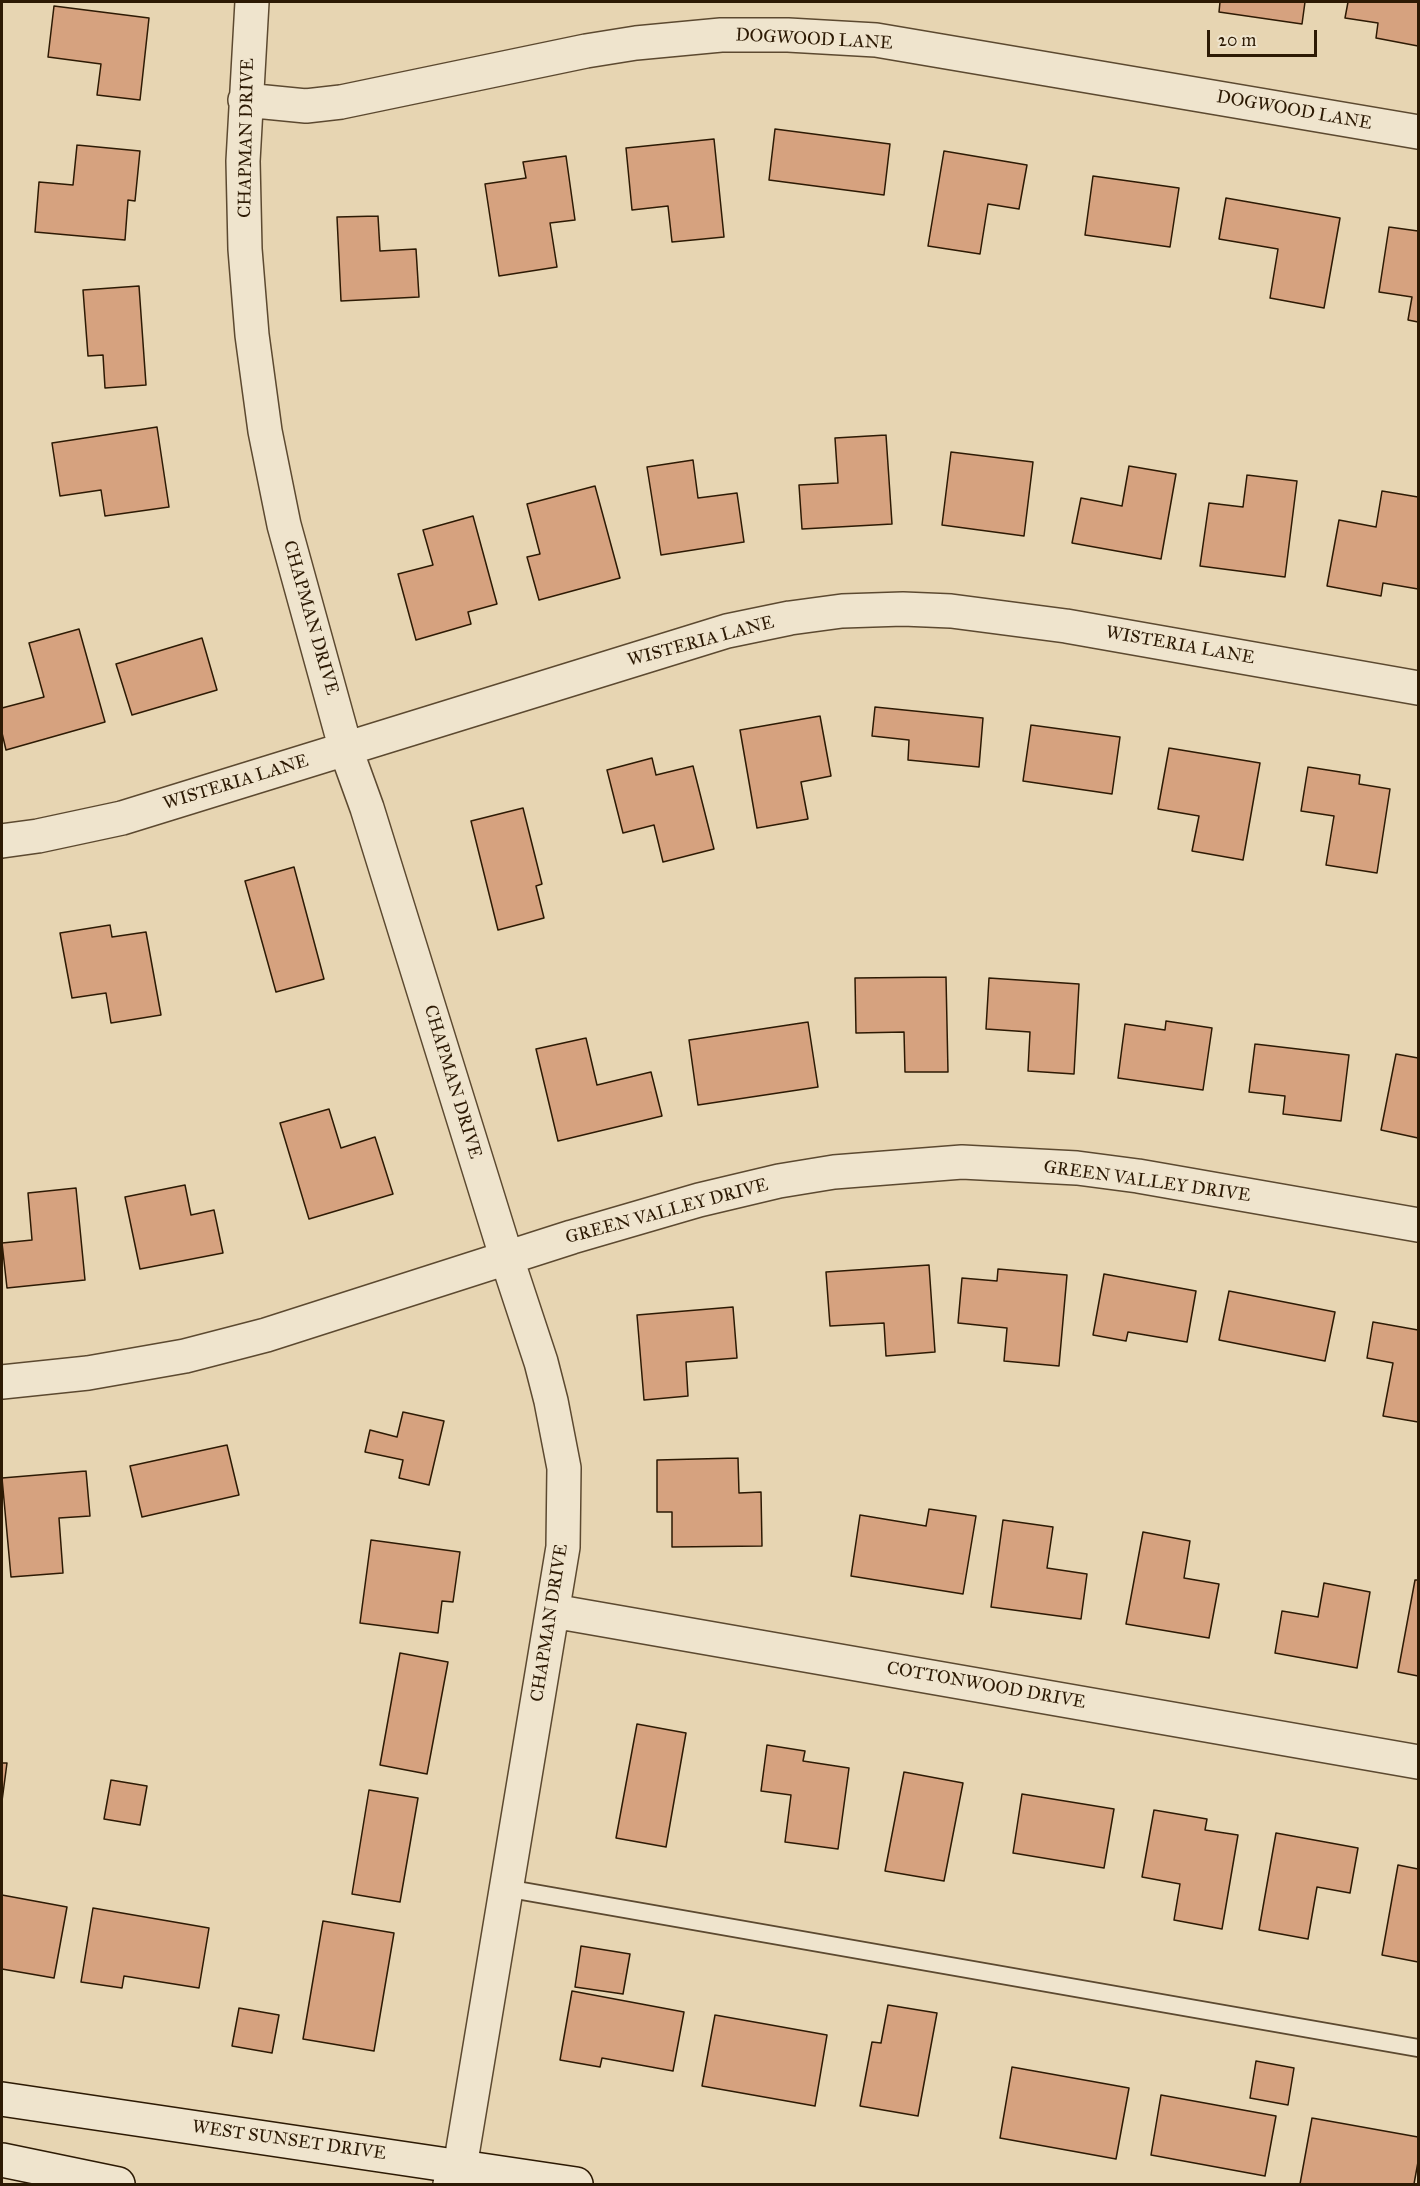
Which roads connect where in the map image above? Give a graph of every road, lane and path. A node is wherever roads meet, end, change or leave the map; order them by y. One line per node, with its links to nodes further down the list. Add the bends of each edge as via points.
1 (252, 2): 2 (street, CHAPMAN DRIVE)
2 (245, 100): 3 (street, DOGWOOD LANE, via 306,106 341,102 636,43 721,35 788,35 876,40); 5 (street, CHAPMAN DRIVE, via 245,249 265,431 284,525)
3 (1419, 132)
4 (1419, 688): 5 (street, WISTERIA LANE, via 1066,626 951,610 842,611 727,631)
5 (346, 750): 6 (street, WISTERIA LANE, via 122,818); 8 (street, CHAPMAN DRIVE)
6 (2, 841)
7 (1419, 1225): 8 (street, GREEN VALLEY DRIVE, via 1088,1169 962,1162 834,1172 779,1181 699,1200)
8 (507, 1259): 9 (street, GREEN VALLEY DRIVE, via 266,1335 185,1356 88,1373); 10 (street, CHAPMAN DRIVE, via 541,1362 564,1468 563,1547)
9 (2, 1382)
10 (553, 1611): 11 (street, COTTONWOOD DRIVE); 12 (street, CHAPMAN DRIVE)
11 (1419, 1762)
12 (505, 1888): 13 (lane); 16 (street, CHAPMAN DRIVE)
13 (1419, 2048)
14 (2, 2099): 16 (street, WEST SUNSET DRIVE)
15 (2, 2160): 17 (street)
16 (458, 2179): 18 (street, WEST SUNSET DRIVE)
17 (118, 2184)
18 (576, 2184)

